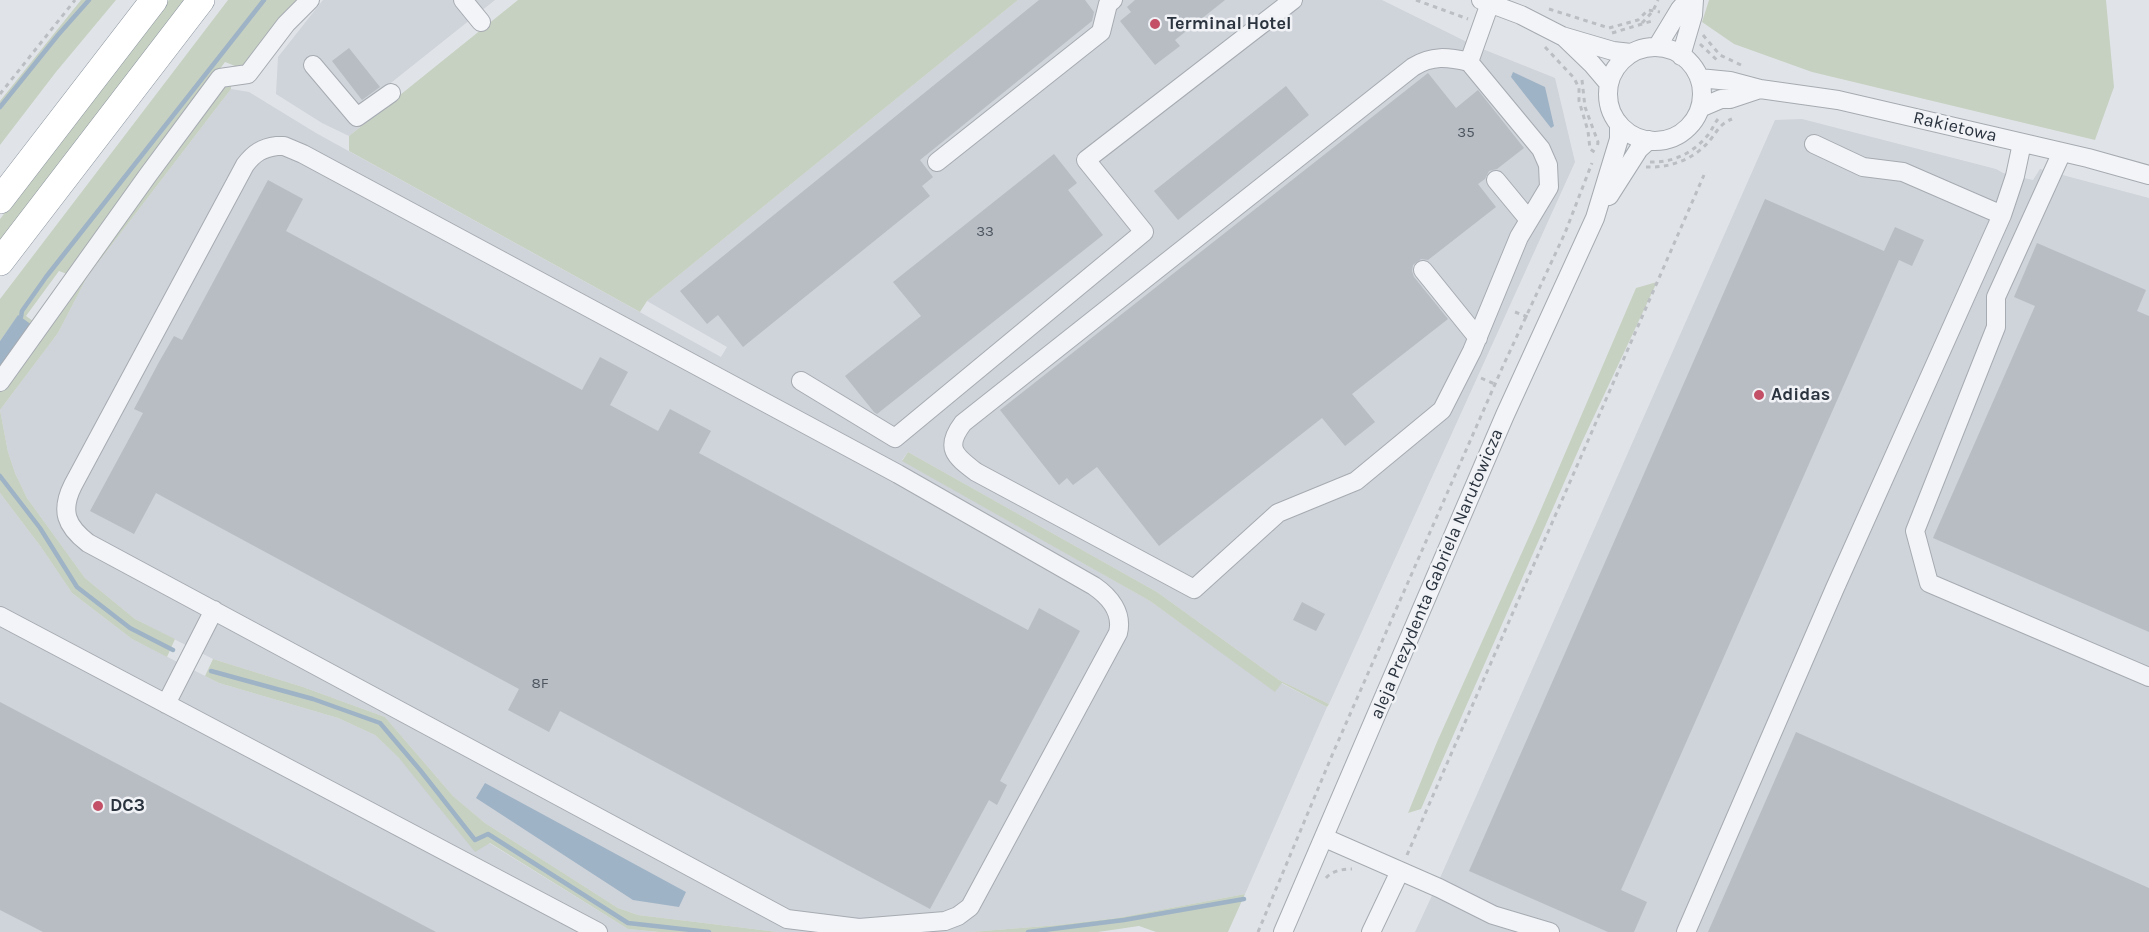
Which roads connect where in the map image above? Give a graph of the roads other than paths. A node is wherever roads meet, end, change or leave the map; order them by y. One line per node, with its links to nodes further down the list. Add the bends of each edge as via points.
1 (154, 0): 30 (highway)
2 (201, 0): 34 (highway)
3 (310, 0): 38 (street, via 248,74 220,78)
4 (463, 0): 10 (street)
5 (1113, 0): 27 (street, via 1108,4 1101,32)
6 (1293, 0): 37 (street, via 1086,160 1144,232 895,438)
7 (1689, 0): 12 (street)
8 (1694, 0): 14 (street, via 1692,32)
9 (1485, 2): 11 (street); 15 (street)
10 (481, 22)
11 (1562, 36): 13 (street); 18 (street)
12 (1657, 47): 13 (street); 14 (street)
13 (1631, 53): 18 (street, via 1617,66)
14 (1681, 56): 17 (street)
15 (1469, 62): 33 (street, via 1545,156 1548,188); 36 (street, via 1434,58 1413,67 963,423 952,441 953,449 976,472 1194,590 1278,513 1356,481 1442,410)
16 (313, 65): 20 (street, via 357,117)
17 (1699, 78): 19 (street, Rakietowa); 21 (street)
18 (1609, 84): 22 (street, via 1609,105)
19 (1760, 89): 21 (street, Rakietowa); 24 (street, Rakietowa, via 1838,100)
20 (392, 93)
21 (1700, 108): 23 (street, via 1686,129 1675,136)
22 (1619, 124): 23 (street); 32 (street, aleja Prezydenta Gabriela Narutowicza, via 1619,139)
23 (1649, 141): 32 (street, aleja Prezydenta Gabriela Narutowicza, via 1639,149)
24 (2022, 143): 26 (street, Rakietowa); 31 (street)
25 (1814, 144): 31 (street, via 1863,167 1903,172)
26 (2062, 152): 28 (street, Rakietowa); 41 (street, via 1996,297 1996,327 1915,531 1929,583)
27 (937, 162)
28 (2149, 175)
29 (1496, 180): 33 (street)
30 (0, 200)
31 (2002, 215): 51 (street)
32 (1595, 218): 43 (street, aleja Prezydenta Gabriela Narutowicza, via 1505,415)
33 (1529, 220): 36 (street)
34 (0, 262)
35 (1423, 270): 36 (street)
36 (1478, 338)
37 (801, 381)
38 (0, 382)
39 (214, 610): 39 (street, via 787,919 859,928 945,921 970,907 1120,629 1114,606 1094,586 917,485 284,146 267,147 245,165 67,499 69,522 88,543); 42 (street)
40 (0, 616): 42 (street)
41 (2149, 677)
42 (166, 704): 46 (street)
43 (1325, 838): 44 (street); 47 (street, aleja Prezydenta Gabriela Narutowicza)
44 (1400, 871): 45 (street); 48 (street)
45 (1493, 915): 49 (street); 50 (street)
46 (598, 932)
47 (1283, 932)
48 (1371, 932)
49 (1514, 932)
50 (1550, 932)
51 (1686, 932)

